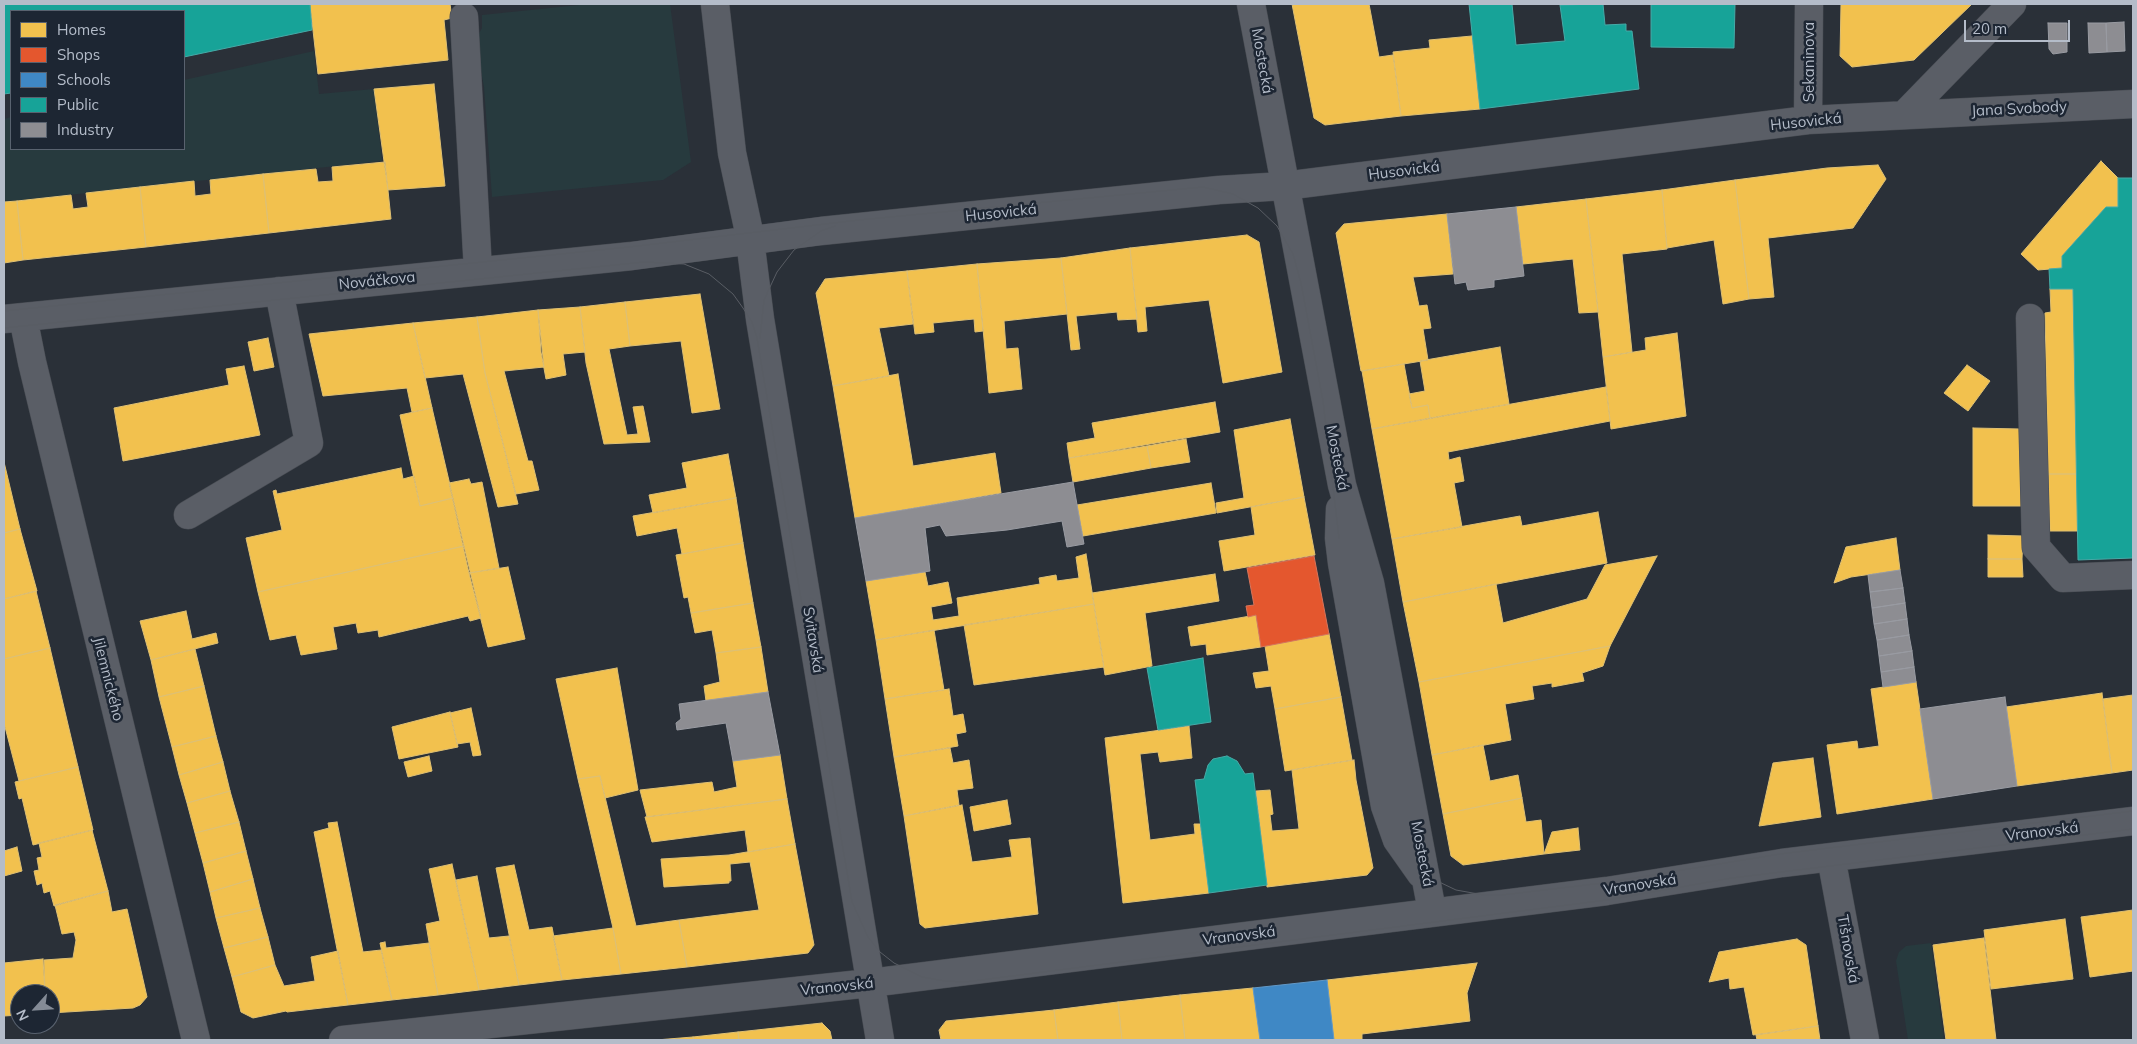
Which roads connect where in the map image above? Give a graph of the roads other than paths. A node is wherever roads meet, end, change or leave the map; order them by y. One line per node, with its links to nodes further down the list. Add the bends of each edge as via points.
1 (715, 4): 10 (street, Svitavská, via 732,153)
2 (1251, 4): 9 (street, Mostecká)
3 (1809, 4): 8 (street, Sekaninova)
4 (2012, 4): 7 (street)
5 (464, 17): 11 (street)
6 (2133, 104): 7 (street, Jana Svobody)
7 (1905, 114): 8 (street, Husovická)
8 (1808, 120): 9 (street, Husovická)
9 (1284, 186): 10 (street, Husovická, via 1219,190); 19 (street, Mostecká, via 1342,485 1370,583)
10 (750, 240): 11 (street, Nováčkova, via 632,256); 20 (street, Svitavská, via 760,319)
11 (478, 271): 12 (street, Nováčkova)
12 (279, 291): 13 (street, Nováčkova); 15 (street, via 309,443)
13 (14, 318): 21 (street, Jilemnického, via 32,362)
14 (2030, 318): 16 (street, via 2036,547 2063,578)
15 (188, 515)
16 (2133, 574)
17 (2133, 821): 18 (street, Vranovská)
18 (1831, 857): 19 (street, Vranovská, via 1607,891); 24 (street, Tišnovská)
19 (1430, 899): 20 (street, Vranovská)
20 (870, 984): 22 (street, Vranovská); 23 (street, Svitavská)
21 (196, 1040)
22 (343, 1040)
23 (880, 1040)
24 (1865, 1040)

